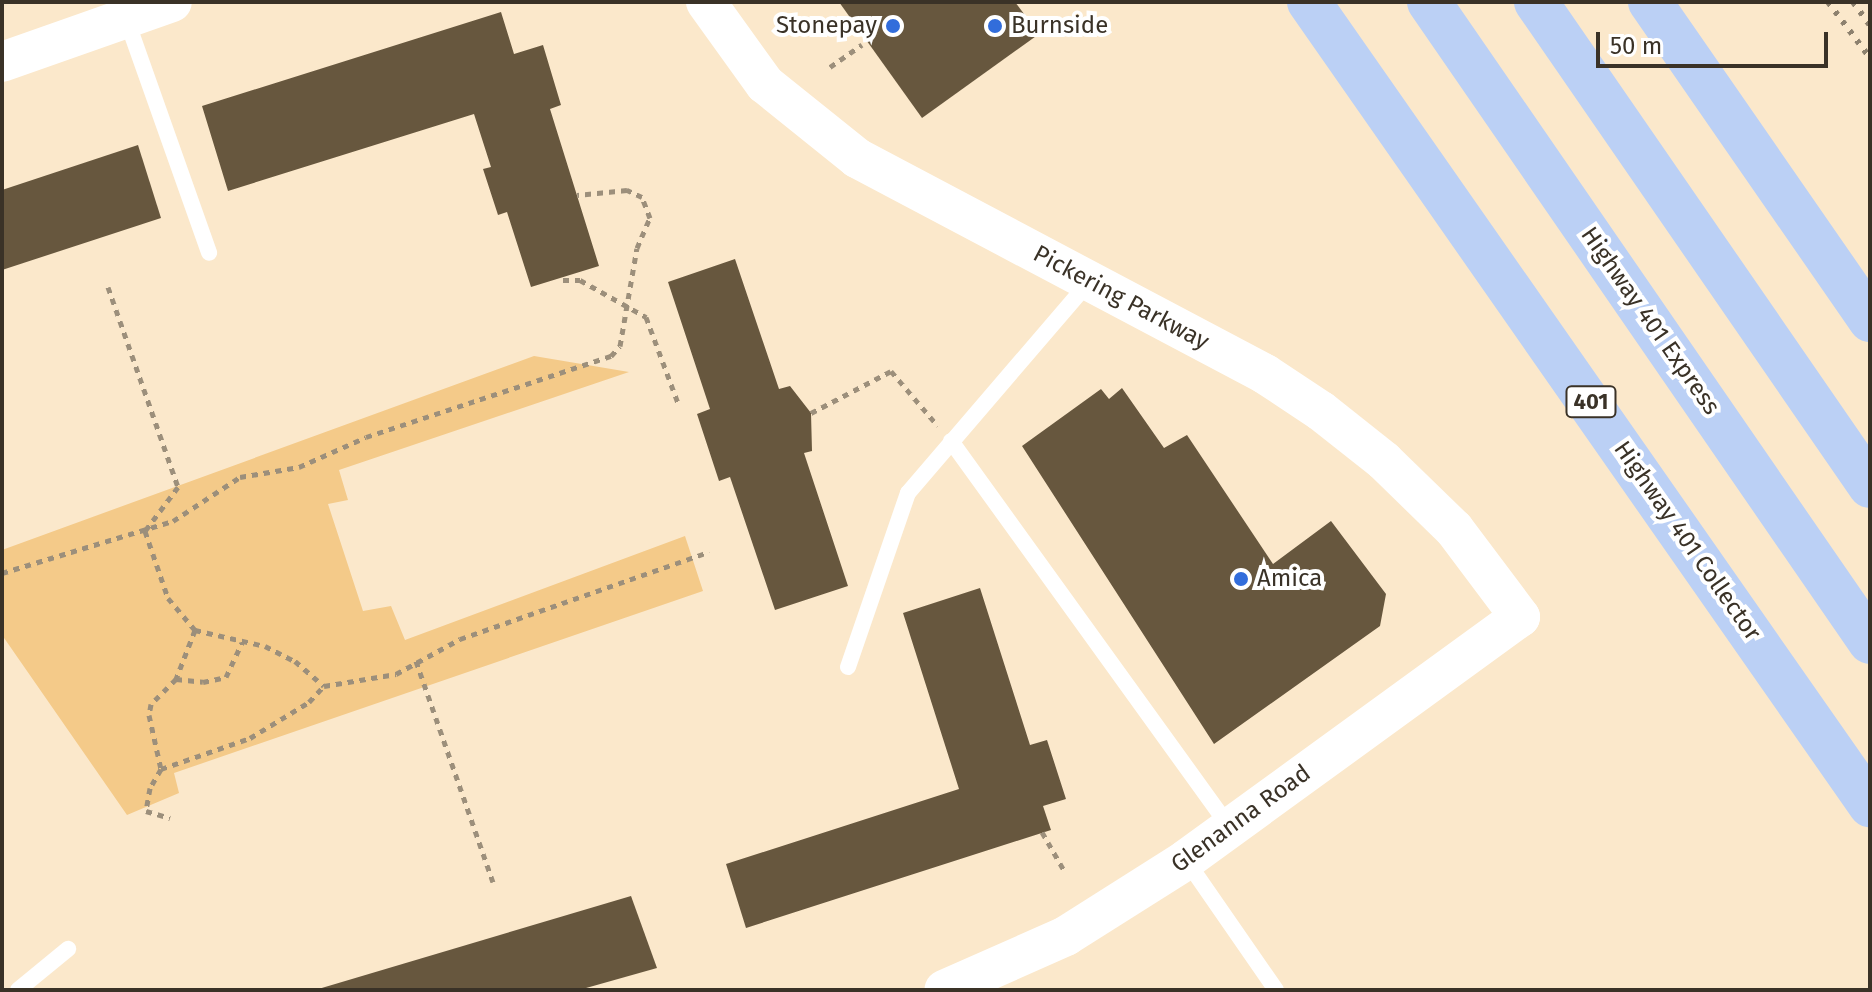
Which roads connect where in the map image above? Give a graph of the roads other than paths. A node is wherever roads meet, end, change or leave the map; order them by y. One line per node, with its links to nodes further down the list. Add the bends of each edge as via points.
1 (172, 2): 7 (street)
2 (706, 2): 10 (street, Pickering Parkway, via 765,84 857,158)
3 (1309, 2): 17 (highway, Highway 401 Collector / 401)
4 (1429, 2): 15 (highway, Highway 401 Express)
5 (1536, 2): 13 (highway)
6 (1650, 2): 11 (highway)
7 (126, 18): 8 (street); 9 (lane)
8 (2, 62)
9 (209, 253)
10 (1091, 280): 12 (lane); 14 (street, Pickering Parkway, via 1265,374 1321,411 1384,461 1454,529)
11 (1870, 320)
12 (951, 441): 16 (lane, via 908,493); 18 (lane)
13 (1870, 486)
14 (1520, 617): 18 (street, Glenanna Road)
15 (1870, 642)
16 (848, 667)
17 (1870, 805)
18 (1230, 828): 19 (street, Glenanna Road)
19 (1186, 860): 22 (street, Glenanna Road, via 1066,936); 23 (lane)
20 (68, 949): 21 (lane)
21 (18, 990)
22 (944, 990)
23 (1276, 990)

